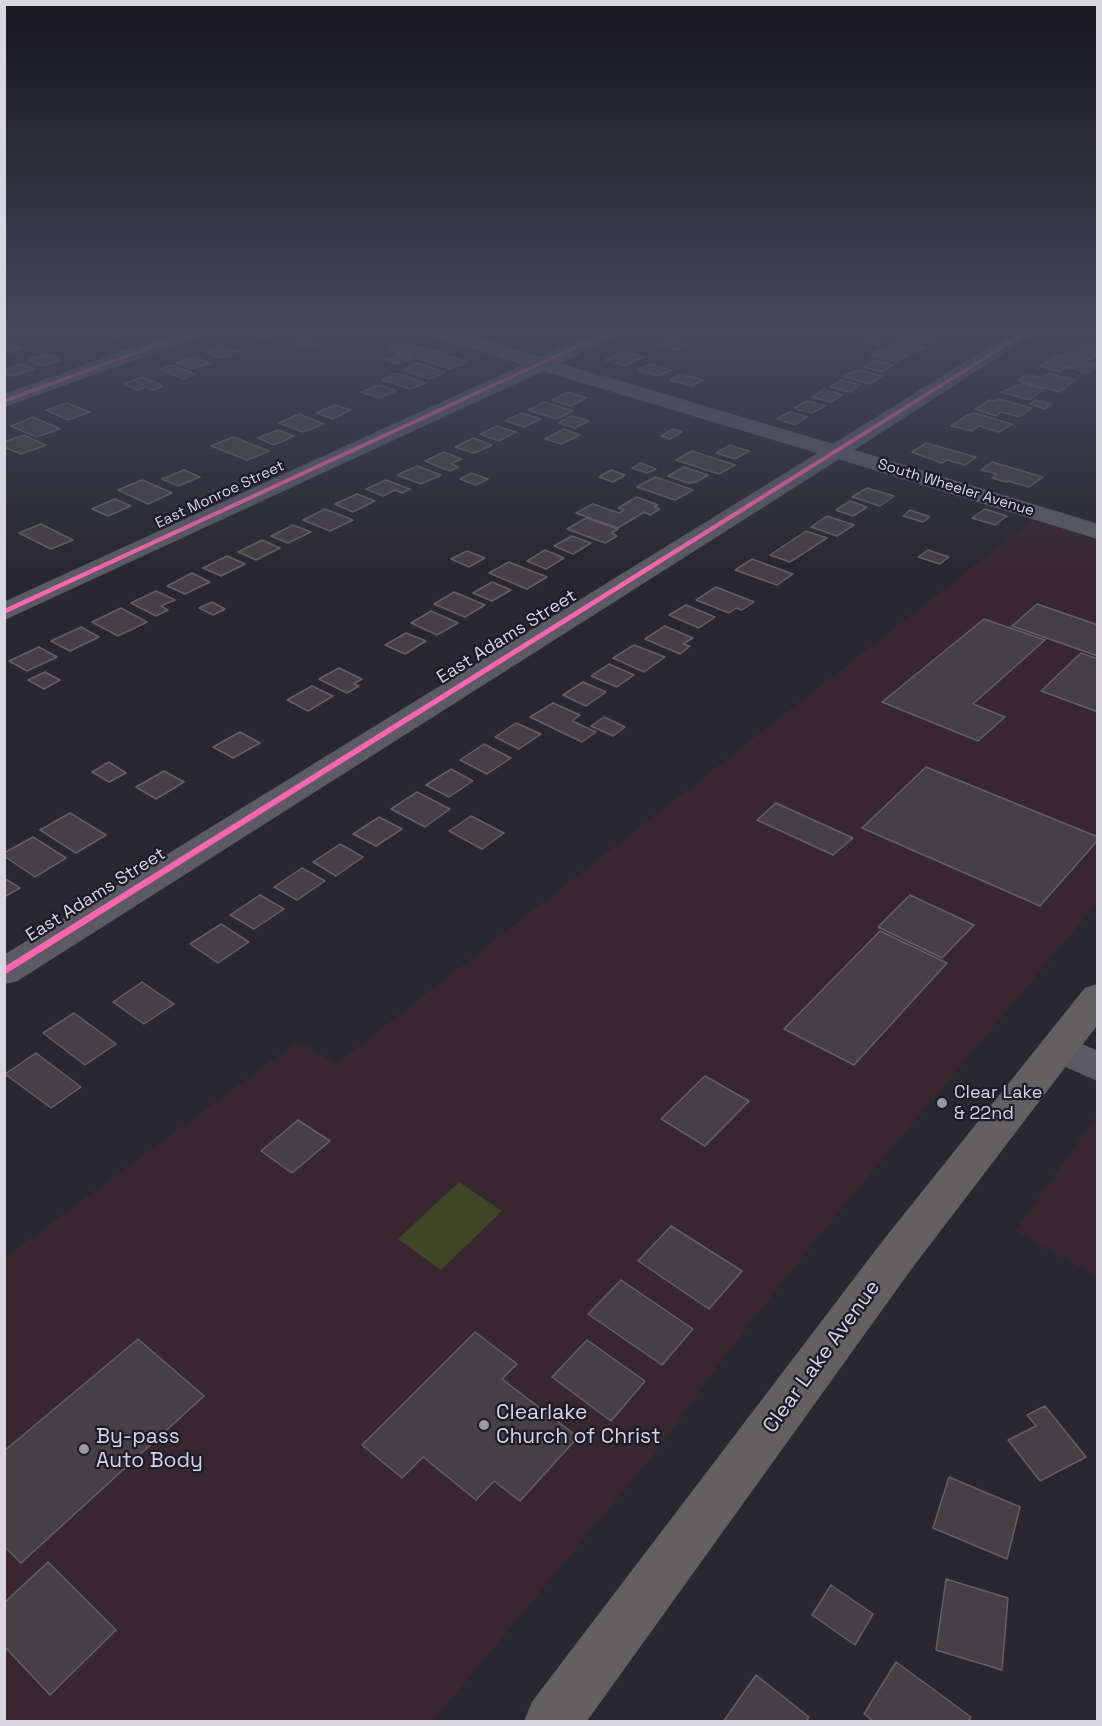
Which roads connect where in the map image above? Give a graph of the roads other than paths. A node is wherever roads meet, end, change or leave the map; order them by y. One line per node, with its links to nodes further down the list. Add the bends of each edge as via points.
1 (437, 412): 6 (street, East Monroe Street)
2 (696, 412): 4 (street, South Wheeler Avenue)
3 (899, 412): 4 (street, East Adams Street)
4 (835, 451): 5 (street, South Wheeler Avenue); 7 (street, East Adams Street)
5 (1098, 532)
6 (4, 612)
7 (4, 972)
8 (1098, 997): 9 (main road, Clear Lake Avenue)
9 (1058, 1048): 10 (street); 11 (main road, Clear Lake Avenue, via 897,1256)
10 (1098, 1067)
11 (552, 1722)

